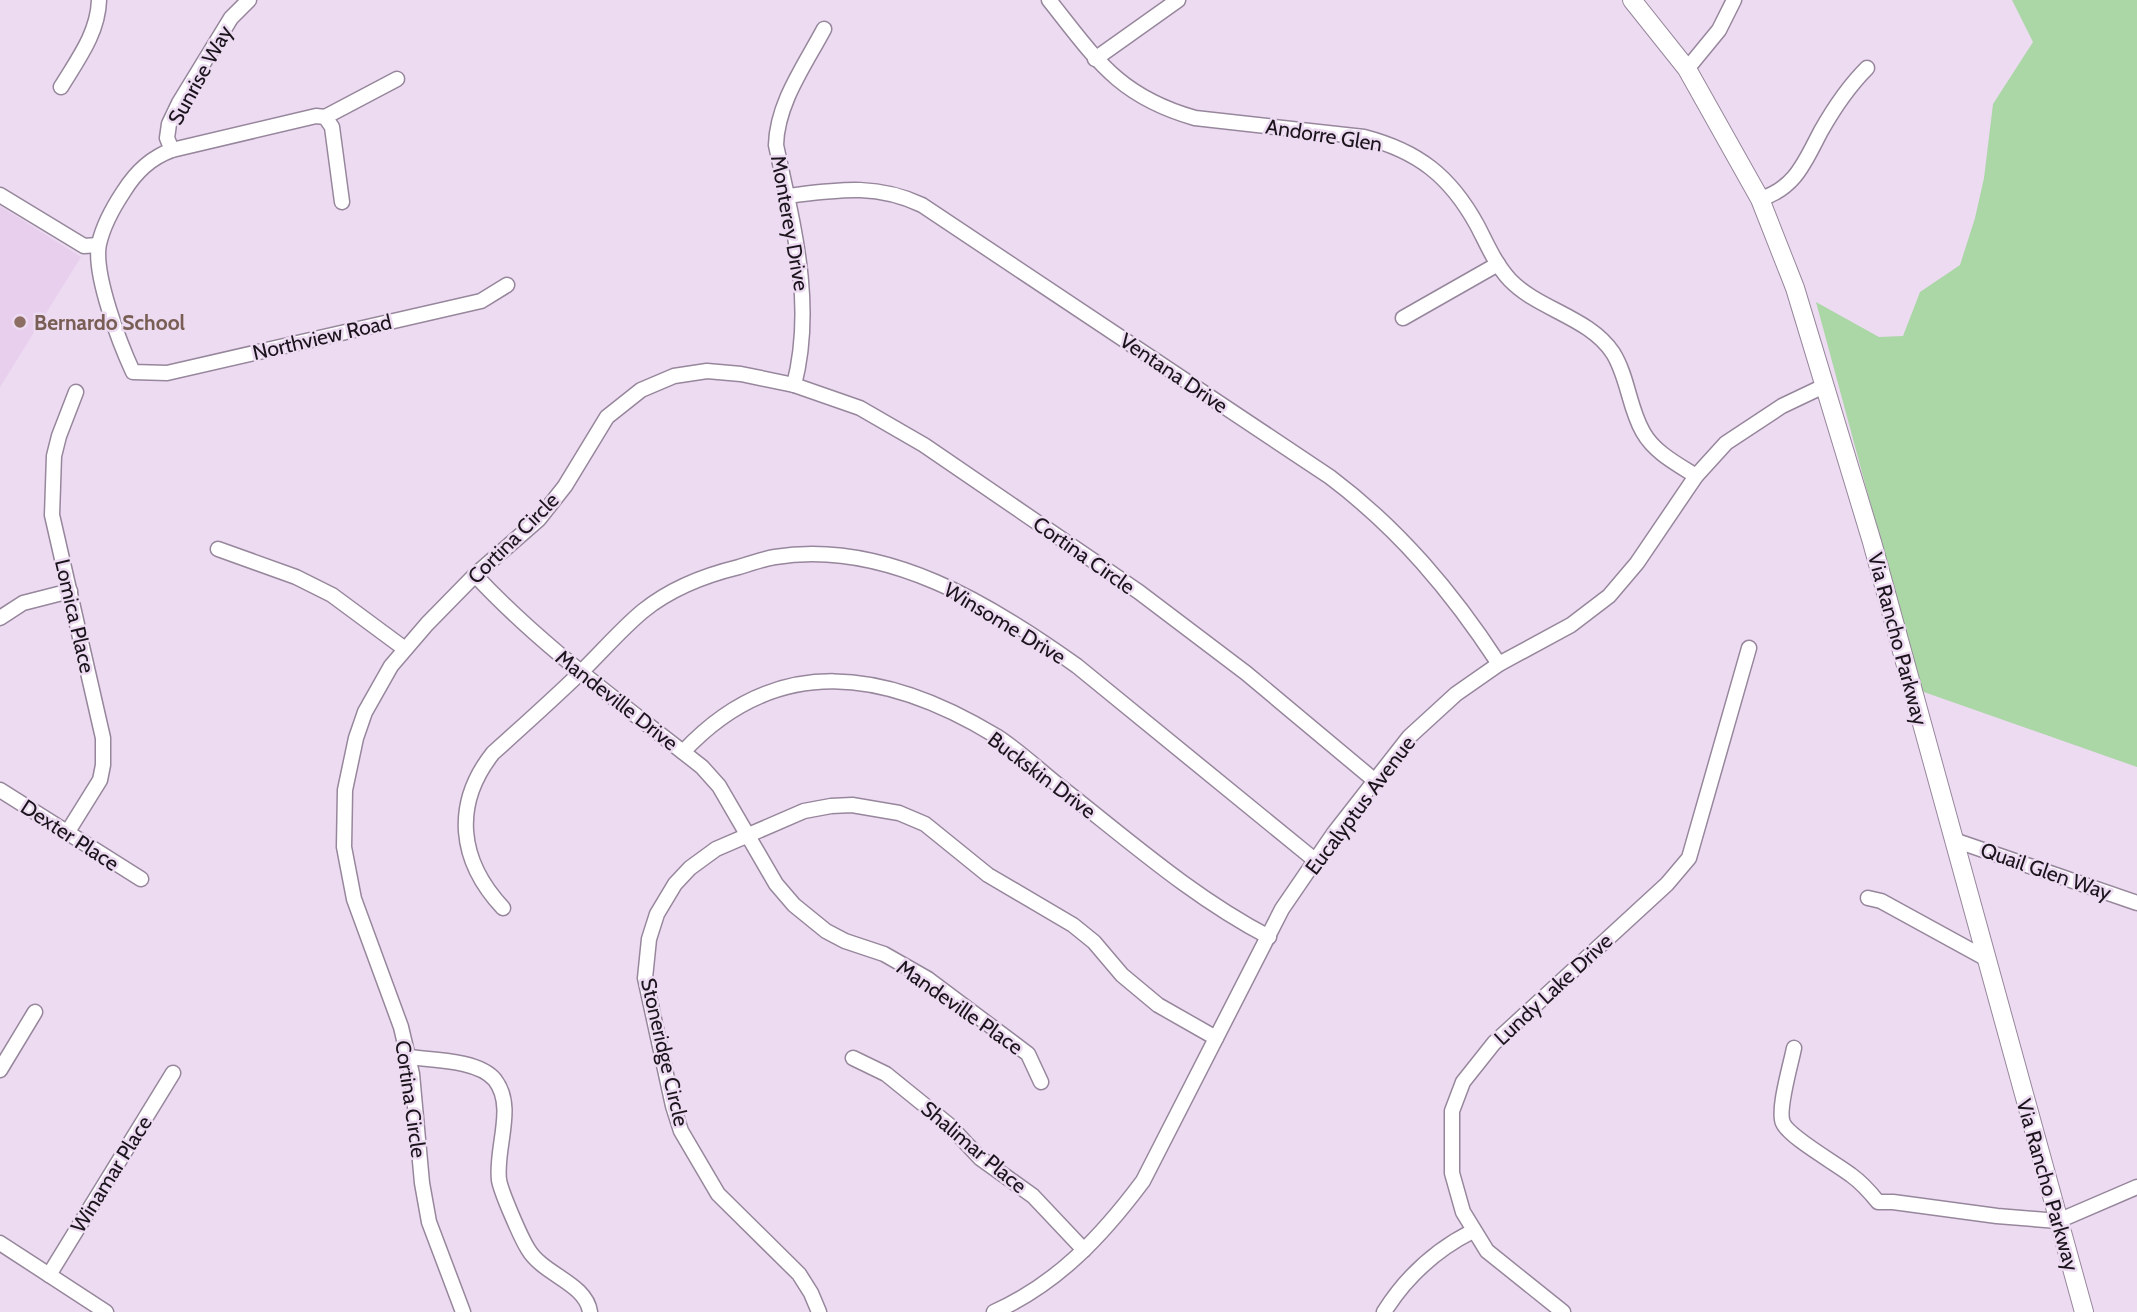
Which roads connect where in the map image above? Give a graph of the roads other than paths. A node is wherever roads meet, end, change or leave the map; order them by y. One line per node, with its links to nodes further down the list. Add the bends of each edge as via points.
1 (99, 0): 12 (street, via 92,36)
2 (249, 0): 14 (street, Sunrise Way, via 231,18 179,103 169,124 167,138)
3 (1049, 0): 8 (street, Andorre Glen)
4 (1178, 0): 8 (street)
5 (1632, 0): 10 (main road, Via Rancho Parkway)
6 (1734, 0): 10 (street)
7 (824, 29): 16 (street, Monterey Drive, via 786,99 777,130)
8 (1095, 59): 20 (street, Andorre Glen, via 1121,84 1169,110 1195,118 1364,136 1420,159 1449,182)
9 (1867, 68): 17 (street, via 1849,85 1788,184 1776,194)
10 (1688, 69): 17 (main road, Via Rancho Parkway)
11 (397, 79): 13 (street)
12 (61, 87)
13 (325, 117): 14 (street); 18 (street, via 332,127)
14 (172, 150): 19 (street, Sunrise Way, via 144,165 127,186)
15 (0, 195): 19 (street, via 84,246)
16 (787, 196): 24 (street, Monterey Drive, via 805,314); 34 (street, Ventana Drive, via 870,189 922,205 1357,498 1432,571)
17 (1760, 198): 25 (main road, Via Rancho Parkway, via 1795,288)
18 (342, 202)
19 (99, 245): 23 (street, Sunrise Way, via 100,272 116,336)
20 (1498, 264): 22 (street); 27 (street, Andorre Glen, via 1532,298 1606,344 1643,433 1668,459)
21 (507, 285): 23 (street, Northview Road, via 481,301 167,373)
22 (1403, 318)
23 (133, 372)
24 (794, 385): 29 (street, Cortina Circle, via 707,371 674,376 641,390 607,417 539,519); 37 (street, Cortina Circle, via 860,408 924,444 1139,592 1246,673)
25 (1824, 386): 27 (street, Eucalyptus Avenue, via 1742,430); 41 (main road, Via Rancho Parkway)
26 (76, 392): 30 (street, Lomica Place, via 54,456 52,514)
27 (1696, 476): 34 (street, Eucalyptus Avenue, via 1609,596 1571,625)
28 (218, 550): 33 (street, via 296,576 332,595)
29 (475, 575): 33 (street, Cortina Circle); 35 (street, Mandeville Drive)
30 (70, 591): 31 (street, via 23,603); 39 (street, Lomica Place, via 103,738 103,765 100,780)
31 (0, 618)
32 (1749, 648): 59 (street, Lundy Lake Drive, via 1689,858 1667,884 1494,1043 1463,1082 1452,1111 1452,1173)
33 (405, 649): 52 (street, Cortina Circle, via 365,712 356,737 345,790 345,847 354,899)
34 (1499, 664): 37 (street, Eucalyptus Avenue, via 1456,694 1409,737)
35 (581, 672): 36 (street, Mandeville Drive); 42 (street, Winsome Drive, via 645,610 717,572 776,557 813,555 856,558 898,568 982,605 1043,641); 46 (street, Winsome Drive, via 493,753 478,771 466,805 472,862)
36 (683, 752): 40 (street, Mandeville Drive, via 719,786); 47 (street, Buckskin Drive, via 729,711 794,684 841,681 888,688 931,703 997,737 1196,893)
37 (1374, 780): 42 (street, Eucalyptus Avenue)
38 (0, 790): 39 (street, Dexter Place)
39 (67, 833): 43 (street, Dexter Place)
40 (746, 834): 50 (street, Stoneridge Circle, via 804,811 831,806 899,813 925,824 988,875 1073,925 1158,1005); 56 (street, Mandeville Place, via 794,905 825,930 884,954 928,979 1028,1054); 66 (street, Stoneridge Circle, via 716,849 675,884 650,934 645,978 681,1131 718,1194 799,1274)
41 (1954, 840): 45 (street, Quail Glen Way); 48 (main road, Via Rancho Parkway)
42 (1316, 861): 47 (street, Eucalyptus Avenue, via 1282,909)
43 (141, 879)
44 (1868, 898): 48 (street)
45 (2137, 903)
46 (503, 908)
47 (1269, 937): 50 (street, Eucalyptus Avenue)
48 (1985, 958): 58 (main road, Via Rancho Parkway)
49 (35, 1012): 54 (street)
50 (1216, 1038): 61 (street, Eucalyptus Avenue, via 1143,1181)
51 (1794, 1048): 58 (street, via 1781,1112 1783,1123 1867,1188 1878,1202)
52 (408, 1057): 64 (street, Cortina Circle, via 429,1222); 65 (street, via 479,1067 494,1078 503,1093 504,1109 499,1181 538,1264 579,1290)
53 (853, 1058): 61 (street, Shalimar Place, via 886,1074 949,1125 980,1158 1033,1196)
54 (0, 1070)
55 (173, 1073): 62 (street, Winamar Place)
56 (1041, 1082)
57 (2137, 1188): 58 (street)
58 (2058, 1221): 70 (main road, Via Rancho Parkway)
59 (1473, 1231): 68 (street, via 1451,1242 1412,1274); 69 (street, Lundy Lake Drive, via 1496,1258)
60 (0, 1243): 62 (street)
61 (1084, 1250): 67 (street, Eucalyptus Avenue, via 1050,1280)
62 (49, 1275): 63 (street)
63 (106, 1312)
64 (463, 1312)
65 (590, 1312)
66 (819, 1312)
67 (993, 1312)
68 (1384, 1312)
69 (1563, 1312)
70 (2084, 1312)

